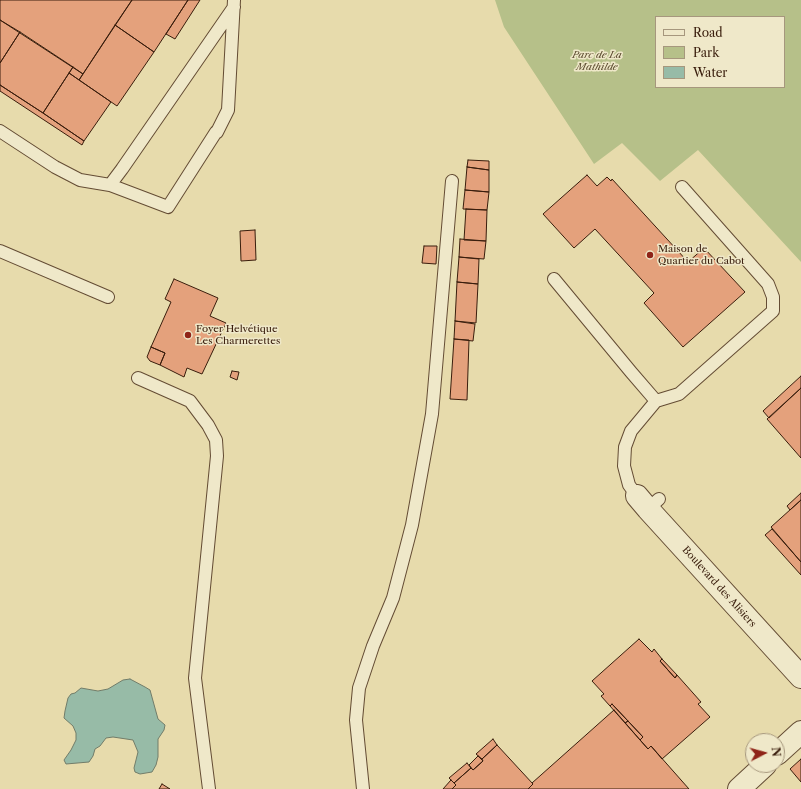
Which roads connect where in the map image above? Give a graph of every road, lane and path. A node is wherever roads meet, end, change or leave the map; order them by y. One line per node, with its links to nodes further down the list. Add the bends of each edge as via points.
1 (234, 3): 4 (lane); 4 (lane, via 228,110 217,132 168,207)
2 (0, 132): 4 (lane, via 80,180)
3 (452, 181): 17 (lane, via 432,414 412,525 393,598 359,688 356,720)
4 (110, 185)
5 (682, 187): 10 (lane, via 768,284 773,297 773,311 679,394)
6 (0, 251): 8 (lane)
7 (554, 279): 10 (lane)
8 (108, 297)
9 (138, 378): 16 (lane, via 190,401 216,440 217,456 195,678)
10 (656, 401): 11 (lane, via 630,431 624,466 629,484)
11 (648, 502): 12 (street, Boulevard des Alisiers)
12 (801, 677)
13 (801, 732): 14 (street)
14 (785, 747)
15 (756, 773): 18 (street)
16 (209, 789)
17 (363, 789)
18 (739, 789)

